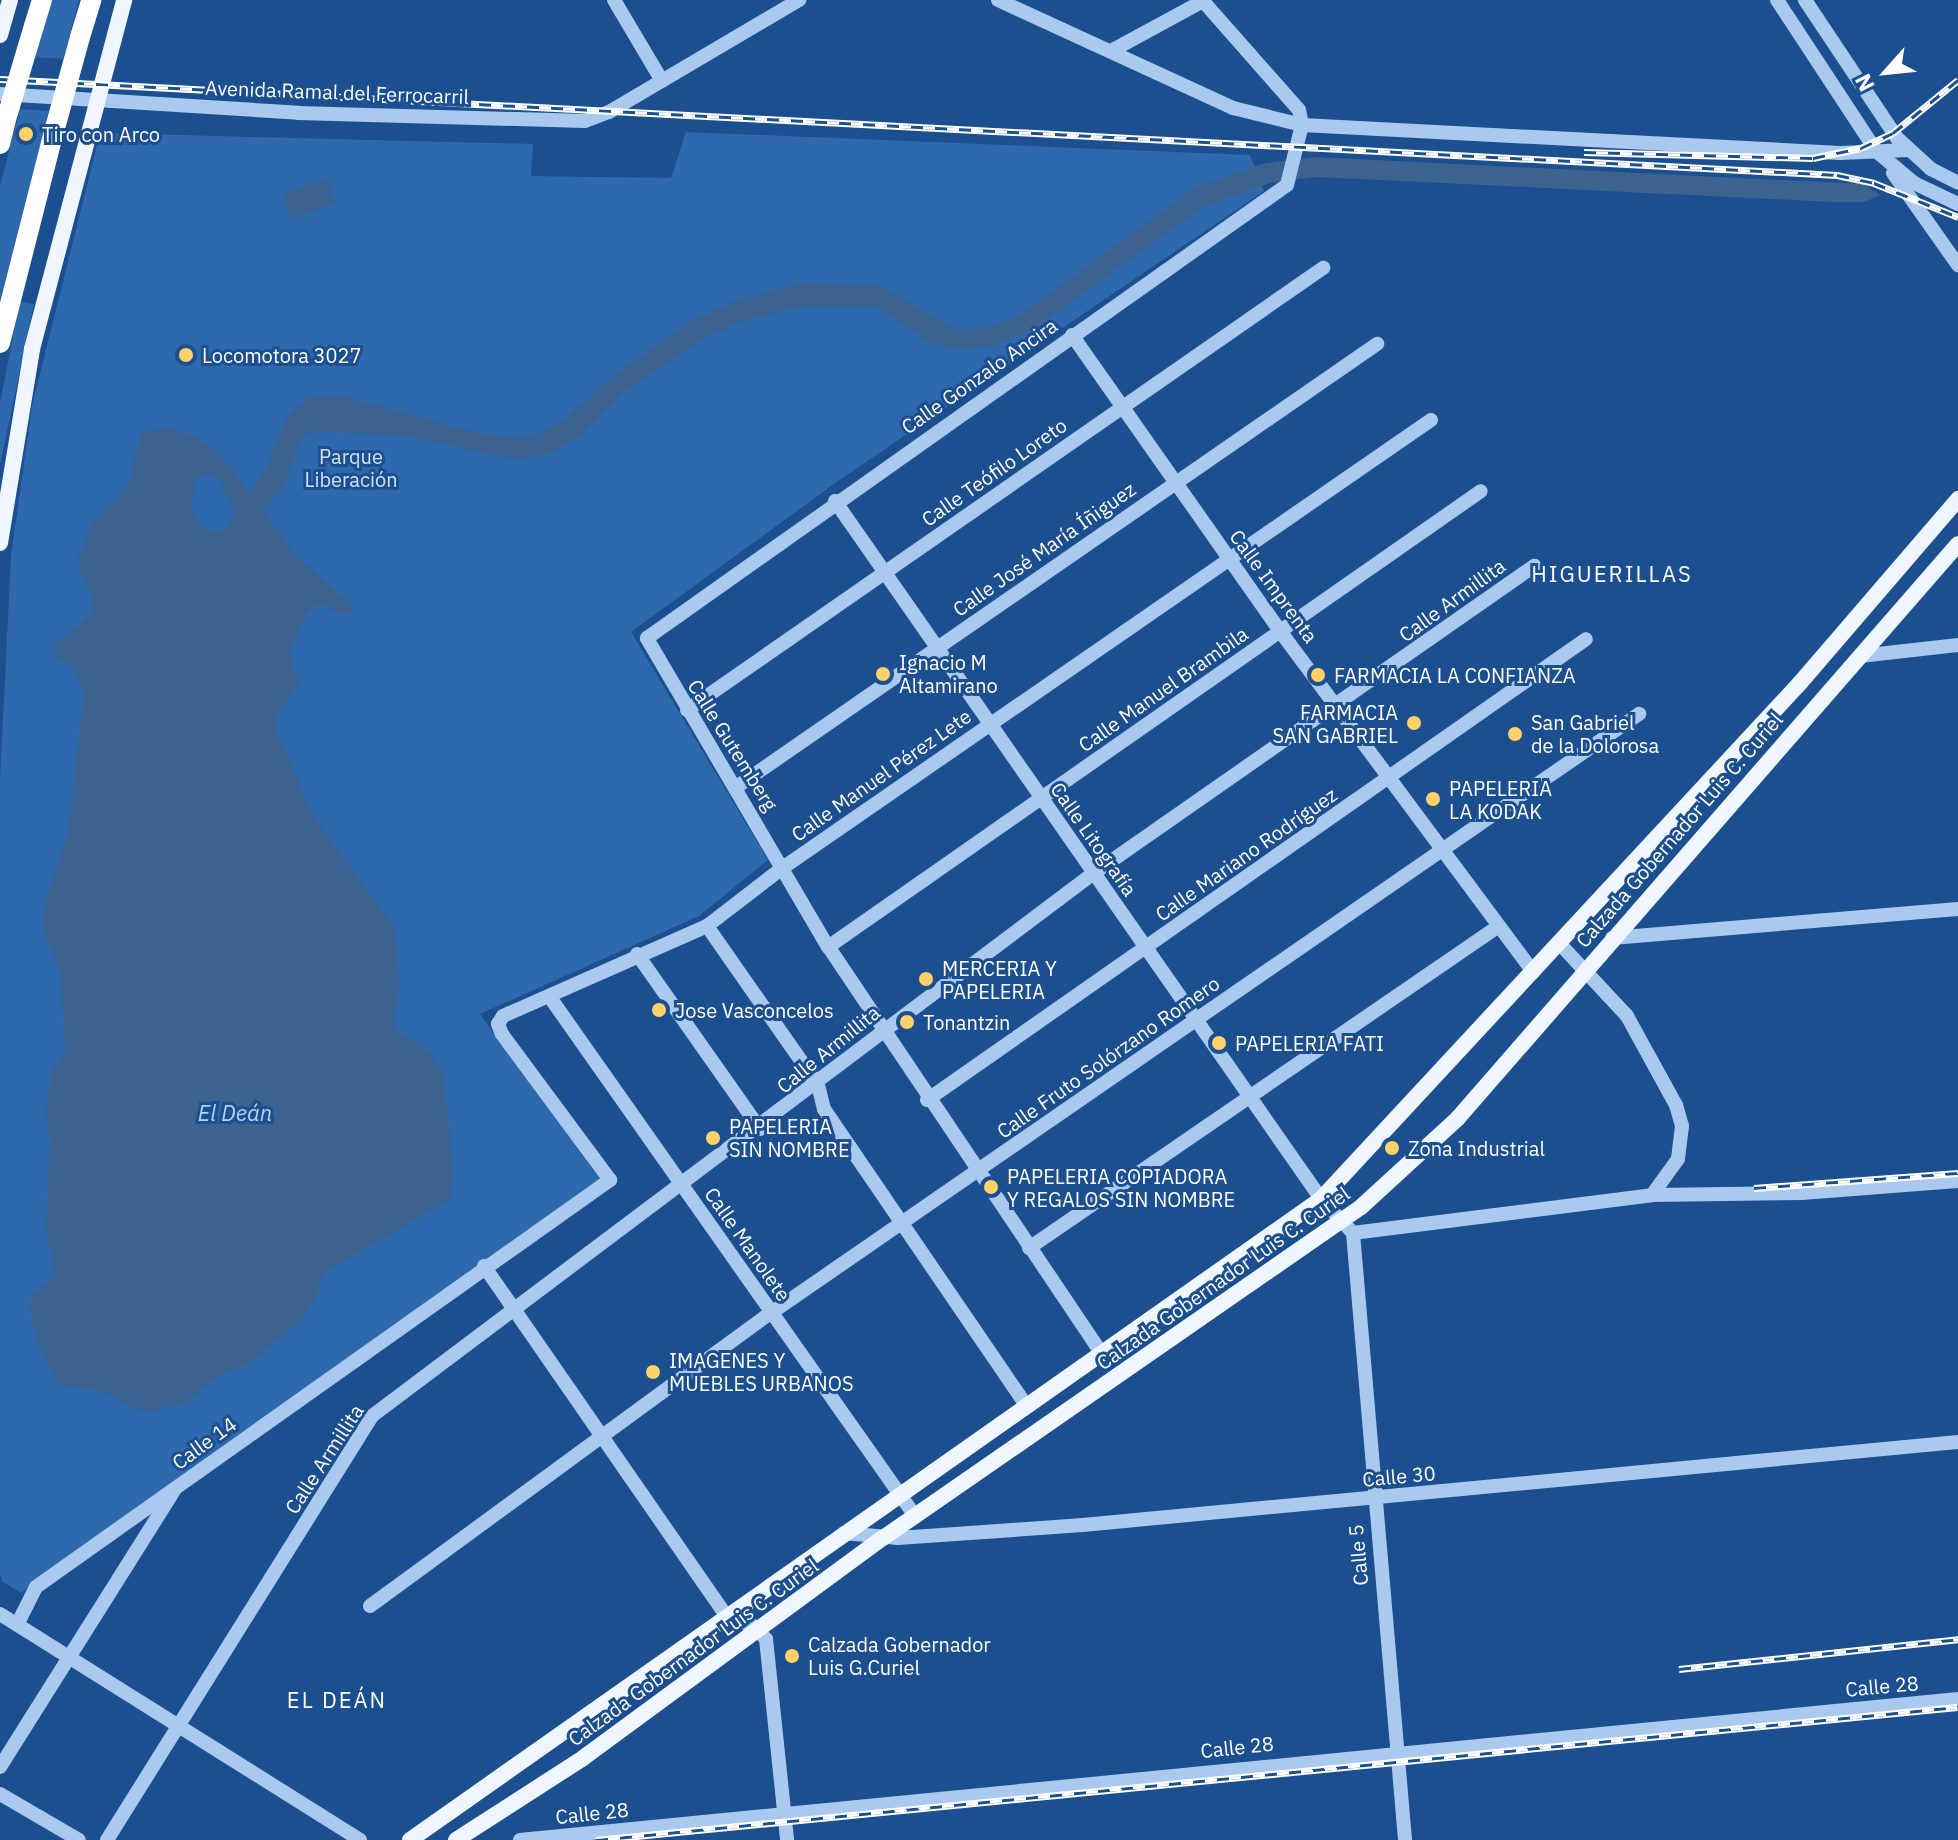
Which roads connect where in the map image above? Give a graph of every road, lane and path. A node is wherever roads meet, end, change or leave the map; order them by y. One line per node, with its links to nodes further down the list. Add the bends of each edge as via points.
1 (10, 0): 11 (main road)
2 (42, 0): 15 (highway, bridge)
3 (91, 0): 25 (highway, bridge)
4 (124, 0): 14 (main road)
5 (614, 0): 13 (street)
6 (998, 0): 12 (street)
7 (1203, 0): 12 (street); 16 (street, via 1292,97)
8 (1777, 0): 19 (street)
9 (1805, 0): 18 (street)
10 (794, 1): 13 (street, Avenida Ramal del Ferrocarril)
11 (0, 35)
12 (1111, 51): 16 (street, via 1233,108)
13 (662, 81): 14 (street, Avenida Ramal del Ferrocarril, via 585,121 298,113)
14 (95, 99): 15 (street, Avenida Ramal del Ferrocarril); 33 (main road, via 32,349)
15 (4, 103): 17 (highway)
16 (1302, 125): 19 (street); 24 (street, Calle Gonzalo Ancira, via 1287,185)
17 (0, 144)
18 (1908, 150): 19 (street); 20 (street)
19 (1876, 151): 21 (street, via 1914,183); 22 (street)
20 (1958, 183)
21 (1958, 204)
22 (1958, 265)
23 (1323, 268): 27 (street, Calle Teófilo Loreto)
24 (1072, 335): 27 (street, Calle Imprenta); 32 (street, Calle Gonzalo Ancira)
25 (0, 343)
26 (1377, 344): 29 (street, Calle José María Íñiguez)
27 (1123, 407): 29 (street, Calle Imprenta); 37 (street, Calle Teófilo Loreto)
28 (1431, 420): 35 (street, Calle Manuel Pérez Lete)
29 (1175, 482): 35 (street, Calle Imprenta); 42 (street, Calle José María Íñiguez)
30 (1481, 491): 38 (street, Calle Manuel Brambila)
31 (1958, 499): 58 (main road, Calzada Gobernador Luis C. Curiel, via 1800,683)
32 (835, 501): 37 (street, Calle Litografía); 39 (street, Calle Gonzalo Ancira)
33 (0, 543)
34 (1958, 544): 43 (main road, Calzada Gobernador Luis C. Curiel)
35 (1230, 559): 38 (street, Calle Imprenta); 47 (street, Calle Manuel Pérez Lete)
36 (1534, 566): 44 (street, Calle Armillita)
37 (885, 573): 42 (street, Calle Litografía); 45 (street, Calle Teófilo Loreto)
38 (1280, 631): 44 (street, Calle Imprenta); 50 (street, Calle Manuel Brambila)
39 (647, 638): 45 (street, Calle Gutemberg)
40 (1586, 639): 48 (street, Calle Mariano Rodríguez)
41 (1958, 645): 43 (street)
42 (937, 647): 47 (street, Calle Litografía); 49 (street, Calle José María Íñiguez)
43 (1860, 656): 57 (main road, Calzada Gobernador Luis C. Curiel)
44 (1340, 706): 48 (street, Calle Imprenta); 53 (street, Calle Armillita)
45 (687, 710): 49 (street, Calle Gutemberg)
46 (1639, 714): 51 (street, Calle Fruto Solórzano Romero)
47 (990, 725): 50 (street, Calle Litografía); 52 (street, Calle Manuel Pérez Lete)
48 (1390, 778): 51 (street, Calle Imprenta); 60 (street, Calle Mariano Rodríguez)
49 (735, 788): 52 (street, Calle Gutemberg)
50 (1042, 798): 53 (street, Calle Litografía); 59 (street, Calle Manuel Brambila)
51 (1443, 852): 56 (street, Calle Imprenta); 65 (street, Calle Fruto Solórzano Romero)
52 (781, 869): 55 (street, Calle Manuel Pérez Lete); 59 (street, Calle Gutemberg)
53 (1094, 873): 60 (street, Calle Litografía); 67 (street, Calle Armillita)
54 (1958, 909): 57 (street)
55 (707, 926): 61 (street, Calle Manuel Pérez Lete); 68 (street)
56 (1496, 928): 63 (street, Calle Imprenta); 69 (street)
57 (1610, 939): 62 (main road, Calzada Gobernador Luis C. Curiel)
58 (1559, 943): 62 (street); 63 (main road, Calzada Gobernador Luis C. Curiel)
59 (828, 947): 67 (street, Calle Gutemberg)
60 (1146, 947): 65 (street, Calle Litografía); 70 (street, Calle Mariano Rodríguez)
61 (637, 954): 64 (street, Calle Manuel Pérez Lete); 71 (street)
62 (1586, 967): 75 (street, via 1627,1016 1676,1105 1682,1126 1678,1159); 78 (main road, Calzada Gobernador Luis C. Curiel, via 1458,1118)
63 (1533, 972): 76 (main road, Calzada Gobernador Luis C. Curiel)
64 (549, 996): 66 (street, Calle Manuel Pérez Lete, via 503,1016); 74 (street, Calle Manolete)
65 (1196, 1020): 69 (street, Calle Litografía); 72 (street, Calle Fruto Solórzano Romero)
66 (498, 1024): 80 (street, Calle 14, via 610,1180)
67 (882, 1031): 68 (street, Calle Armillita); 70 (street, Calle Gutemberg)
68 (818, 1085): 71 (street, Calle Armillita); 77 (street, via 824,1109)
69 (1250, 1096): 76 (street, Calle Litografía); 79 (street)
70 (927, 1100): 72 (street, Calle Gutemberg)
71 (760, 1129): 74 (street, Calle Armillita)
72 (977, 1171): 77 (street, Calle Fruto Solórzano Romero); 79 (street, Calle Gutemberg)
73 (1958, 1181): 75 (street, via 1802,1193)
74 (683, 1187): 81 (street, Calle Armillita); 82 (street, Calle Manolete)
75 (1652, 1195): 78 (street)
76 (1321, 1199): 78 (street, Calle Litografía); 83 (main road, Calzada Gobernador Luis C. Curiel)
77 (902, 1223): 82 (street, Calle Fruto Solórzano Romero); 84 (street)
78 (1346, 1228): 89 (street, Calle 5); 90 (main road, Calzada Gobernador Luis C. Curiel)
79 (1029, 1248): 83 (street, Calle Gutemberg)
80 (484, 1266): 81 (street); 87 (street, Calle 14)
81 (513, 1309): 85 (street); 100 (street, Calle Armillita, via 372,1416)
82 (771, 1313): 85 (street, Calle Fruto Solórzano Romero); 88 (street, Calle Manolete)
83 (1102, 1354): 84 (main road, Calzada Gobernador Luis C. Curiel)
84 (1026, 1405): 88 (main road, Calzada Gobernador Luis C. Curiel)
85 (602, 1436): 93 (street, Calle Fruto Solórzano Romero); 95 (street)
86 (1958, 1442): 89 (street, Calle 30)
87 (179, 1484): 96 (street, via 36,1587); 98 (street, Calle 14)
88 (901, 1495): 90 (street, Calle Manolete); 91 (main road, Calzada Gobernador Luis C. Curiel)
89 (1373, 1498): 92 (street, Calle 30); 101 (street, Calle 5)
90 (915, 1516): 92 (main road, Calzada Gobernador Luis C. Curiel)
91 (844, 1533): 92 (street, Calle 30); 95 (main road, Calzada Gobernador Luis C. Curiel)
92 (883, 1538): 97 (main road, Calzada Gobernador Luis C. Curiel)
93 (370, 1606)
94 (0, 1614): 96 (street)
95 (727, 1617): 97 (street); 108 (main road, Calzada Gobernador Luis C. Curiel)
96 (18, 1623): 98 (street)
97 (759, 1631): 104 (street, via 769,1645); 109 (main road, Calzada Gobernador Luis C. Curiel, via 583,1758)
98 (67, 1657): 100 (street); 102 (street, Calle 14)
99 (1958, 1699): 101 (street, Calle 28)
100 (179, 1726): 106 (street, Calle Armillita); 107 (street)
101 (1397, 1751): 104 (street, Calle 28); 112 (street, Calle 5)
102 (0, 1767)
103 (0, 1794): 105 (street)
104 (785, 1813): 110 (street, Calle 28); 111 (street)
105 (79, 1840)
106 (107, 1840)
107 (360, 1840)
108 (410, 1840)
109 (456, 1840)
110 (520, 1840)
111 (787, 1840)
112 (1405, 1840)

